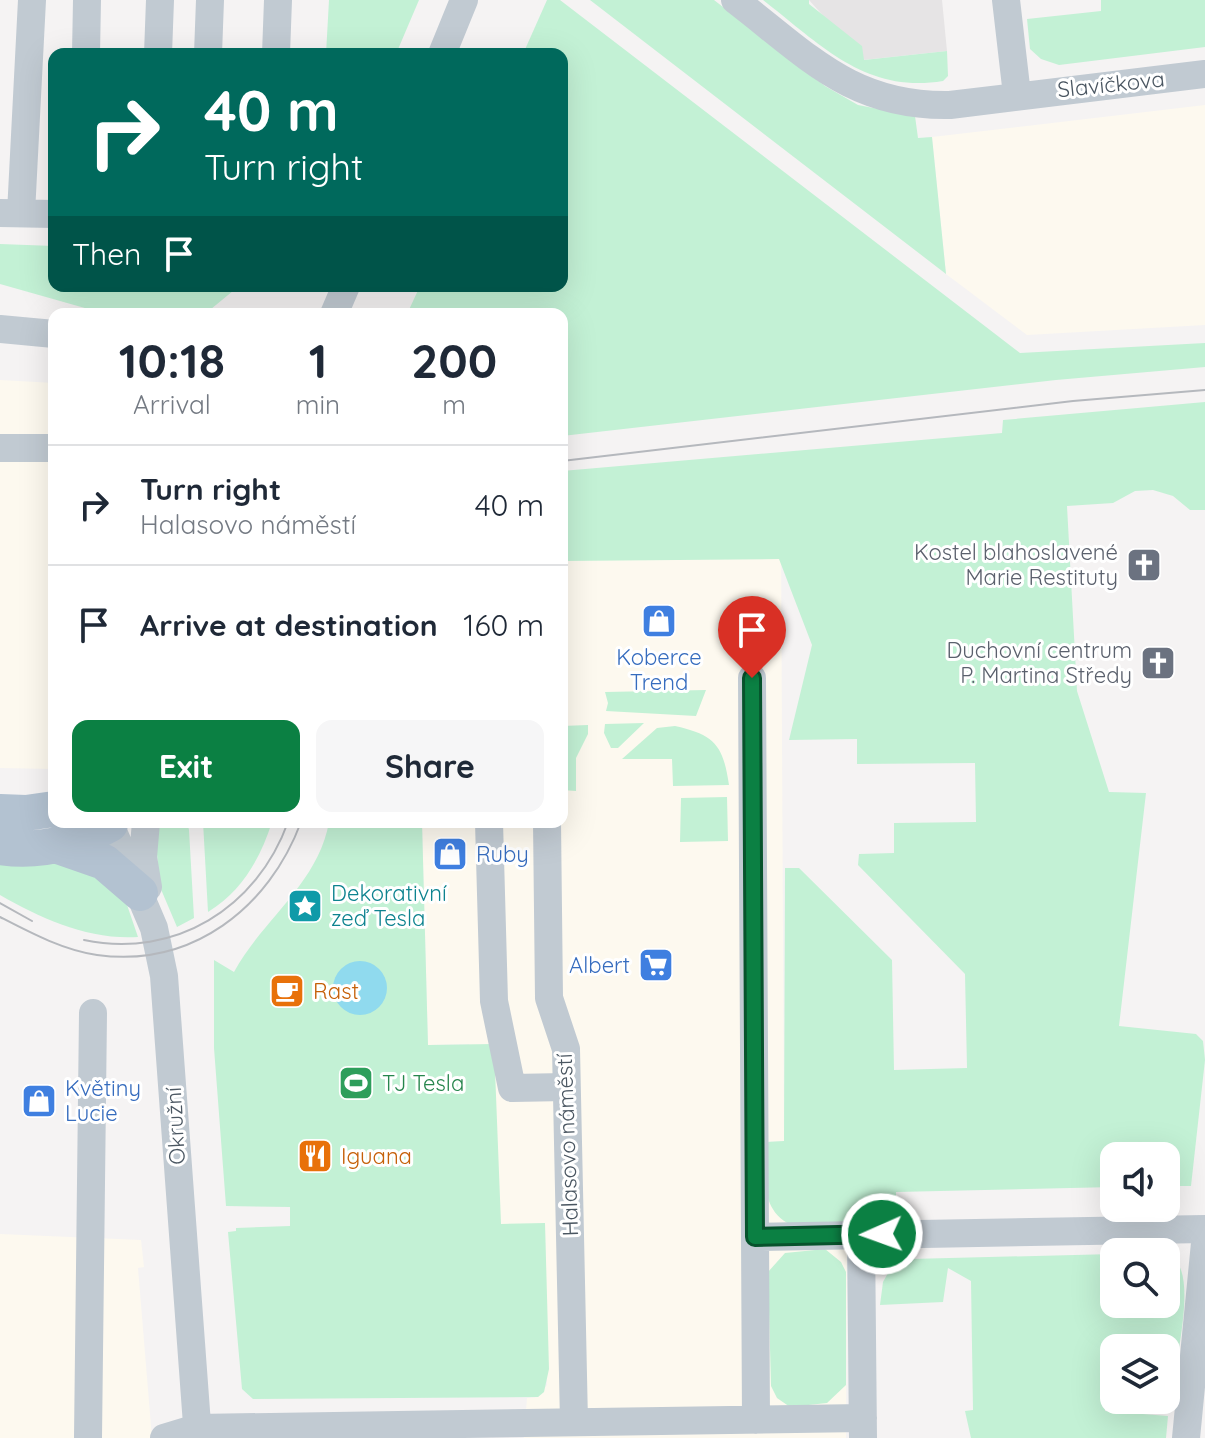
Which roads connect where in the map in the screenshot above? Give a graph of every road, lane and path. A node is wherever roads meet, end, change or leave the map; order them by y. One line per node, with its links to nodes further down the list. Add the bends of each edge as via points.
1 (32, 0): 16 (street)
2 (87, 0): 9 (street)
3 (160, 0): 10 (street)
4 (210, 0): 11 (street)
5 (278, 0): 12 (street)
6 (464, 0): 13 (street)
7 (735, 0): 15 (street, Slavíčkova, via 838,79 875,97 913,106)
8 (1006, 0): 15 (street)
9 (86, 48)
10 (158, 48)
11 (208, 48)
12 (276, 48)
13 (444, 48)
14 (1205, 74): 15 (street, Slavíčkova)
15 (1017, 95)
16 (11, 213): 17 (street)
17 (48, 214)
18 (0, 329): 19 (street)
19 (48, 333)
20 (0, 448): 21 (street)
21 (48, 448)
22 (752, 678): 38 (street)
23 (48, 810): 24 (main road)
24 (0, 812)
25 (97, 828): 30 (main road)
26 (113, 828): 32 (street, Okružní)
27 (145, 828): 33 (street, via 143,857)
28 (489, 828): 35 (street, via 494,1001 512,1088)
29 (547, 828): 35 (street, Halasovo náměstí, via 549,998 566,1049)
30 (58, 846): 31 (main road); 32 (main road, via 104,862)
31 (0, 847)
32 (140, 893): 33 (street, Okružní)
33 (154, 928): 44 (street, Okružní, via 171,1050)
34 (93, 1013): 45 (street)
35 (566, 1087): 41 (street, Halasovo náměstí)
36 (1205, 1229): 37 (street)
37 (861, 1235): 38 (street); 42 (street)
38 (755, 1237): 40 (street)
39 (1205, 1243): 47 (street)
40 (756, 1420): 41 (street); 42 (street)
41 (587, 1428): 43 (street)
42 (863, 1428)
43 (426, 1431): 44 (street)
44 (198, 1433): 46 (street)
45 (88, 1438)
46 (164, 1438)
47 (1186, 1438)

